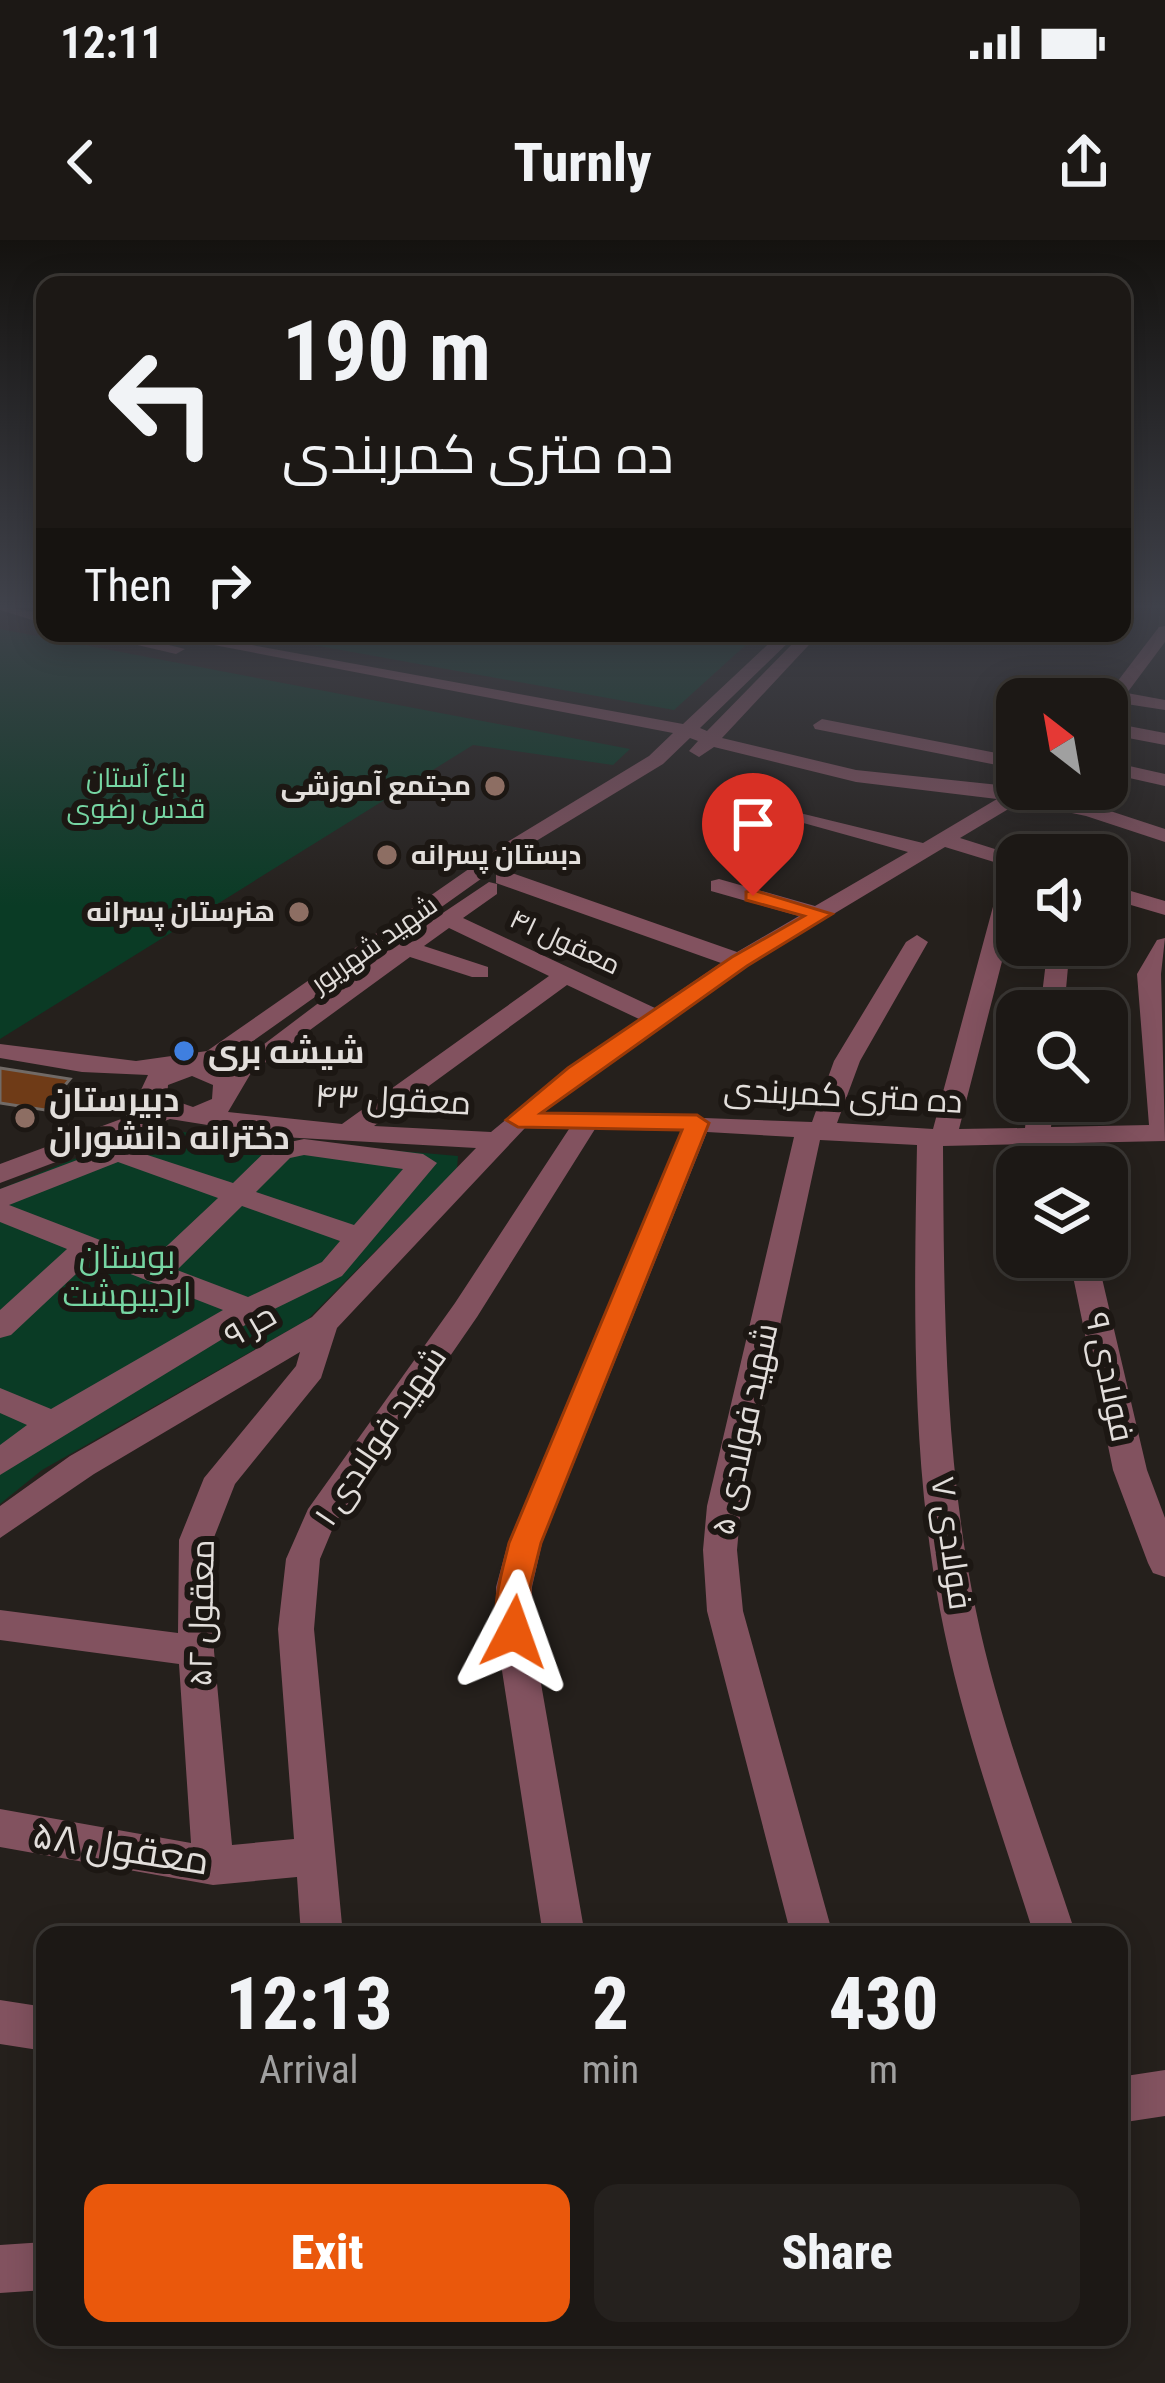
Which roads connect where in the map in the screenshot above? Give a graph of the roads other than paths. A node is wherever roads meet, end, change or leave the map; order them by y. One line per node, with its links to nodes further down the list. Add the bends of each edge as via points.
1 (513, 706): 6 (street)
2 (716, 706): 6 (street, شهید شهریور)
3 (745, 706): 8 (street, شهید شهریور)
4 (822, 724): 9 (street)
5 (1128, 732): 7 (street)
6 (683, 738): 8 (street); 35 (street, شهید شهریور, via 216,1056)
7 (1165, 739)
8 (713, 741): 12 (street, via 856,776); 19 (street, شهید شهریور)
9 (996, 759)
10 (1128, 772): 11 (street)
11 (1165, 780)
12 (996, 790)
13 (778, 810): 17 (street)
14 (996, 810): 17 (street, حر ۹)
15 (1087, 810): 16 (street)
16 (1165, 836)
17 (937, 846): 18 (street); 23 (street, حر ۹)
18 (996, 859)
19 (504, 878): 24 (street, شهید شهریور); 29 (street)
20 (719, 886): 23 (street)
21 (1128, 897): 22 (street)
22 (1165, 908)
23 (822, 914): 29 (street, حر ۹)
24 (447, 919): 28 (street, شهید شهریور); 31 (street, معقول ۴۱)
25 (996, 935): 47 (street, فولادی ۷)
26 (917, 942): 44 (street, شهید فولادی ۵)
27 (1165, 945): 45 (street, via 1148,974)
28 (406, 948): 30 (street); 36 (street, شهید شهریور, via 242,1068)
29 (739, 961): 32 (street, حر ۹)
30 (480, 972)
31 (564, 976): 32 (street, معقول ۴۱); 46 (street)
32 (657, 1018): 43 (street, حر ۹)
33 (0, 1051): 34 (street)
34 (114, 1068): 35 (street); 37 (street)
35 (178, 1069): 36 (street, معقول ۴۳, via 212,1073); 37 (street, via 165,1073)
36 (228, 1092): 38 (street, شهید شهریور); 42 (street, معقول ۴۳)
37 (159, 1099): 38 (street, معقول ۴۳); 50 (street)
38 (202, 1115): 42 (street, معقول ۴۳)
39 (588, 1120): 41 (street, ده متری کمربندی); 43 (street, ده متری کمربندی); 69 (street, شهید فولادی ۱, via 320,1518 303,1559 296,1629)
40 (1045, 1122): 48 (street)
41 (697, 1123): 44 (street, ده متری کمربندی); 72 (street, via 514,1587 514,1632)
42 (282, 1129): 46 (street, معقول ۴۳)
43 (509, 1130): 46 (street, معقول ۴۳); 59 (street, حر ۹)
44 (815, 1131): 47 (street, ده متری کمربندی); 73 (street, شهید فولادی ۵, via 719,1550 725,1611)
45 (1164, 1133): 48 (street, ده متری کمربندی)
46 (346, 1134)
47 (937, 1138): 48 (street, ده متری کمربندی); 74 (street, فولادی ۷, via 929,1317 947,1533 972,1673)
48 (1047, 1138): 49 (street)
49 (1052, 1146)
50 (0, 1174)
51 (237, 1195): 52 (street, via 117,1154); 54 (street); 54 (street, via 281,1152 304,1147 423,1163); 56 (street)
52 (0, 1199)
53 (0, 1212): 55 (street)
54 (359, 1237): 58 (street, via 332,1269)
55 (88, 1246): 56 (street); 60 (street)
56 (157, 1273): 58 (street)
57 (1088, 1278): 65 (street, فولادی ۹, via 1130,1470)
58 (249, 1309): 62 (street)
59 (323, 1324): 64 (street, حر ۹, via 82,1465); 67 (street, معقول ۵۲, via 310,1370 220,1478 196,1540)
60 (0, 1327)
61 (0, 1400): 62 (street)
62 (53, 1423): 63 (street)
63 (0, 1462)
64 (0, 1524)
65 (1165, 1563)
66 (0, 1625): 67 (street)
67 (196, 1652): 70 (street, معقول ۵۲)
68 (0, 1828): 70 (street, معقول ۵۸)
69 (315, 1856): 70 (street, معقول ۵۸); 71 (street, شهید فولادی ۱)
70 (213, 1866)
71 (321, 1926)
72 (563, 1926)
73 (810, 1926)
74 (1052, 1926)
75 (0, 2022): 76 (street)
76 (36, 2028)
77 (1165, 2093): 78 (street)
78 (1128, 2099)
79 (36, 2267): 80 (street)
80 (0, 2270)

